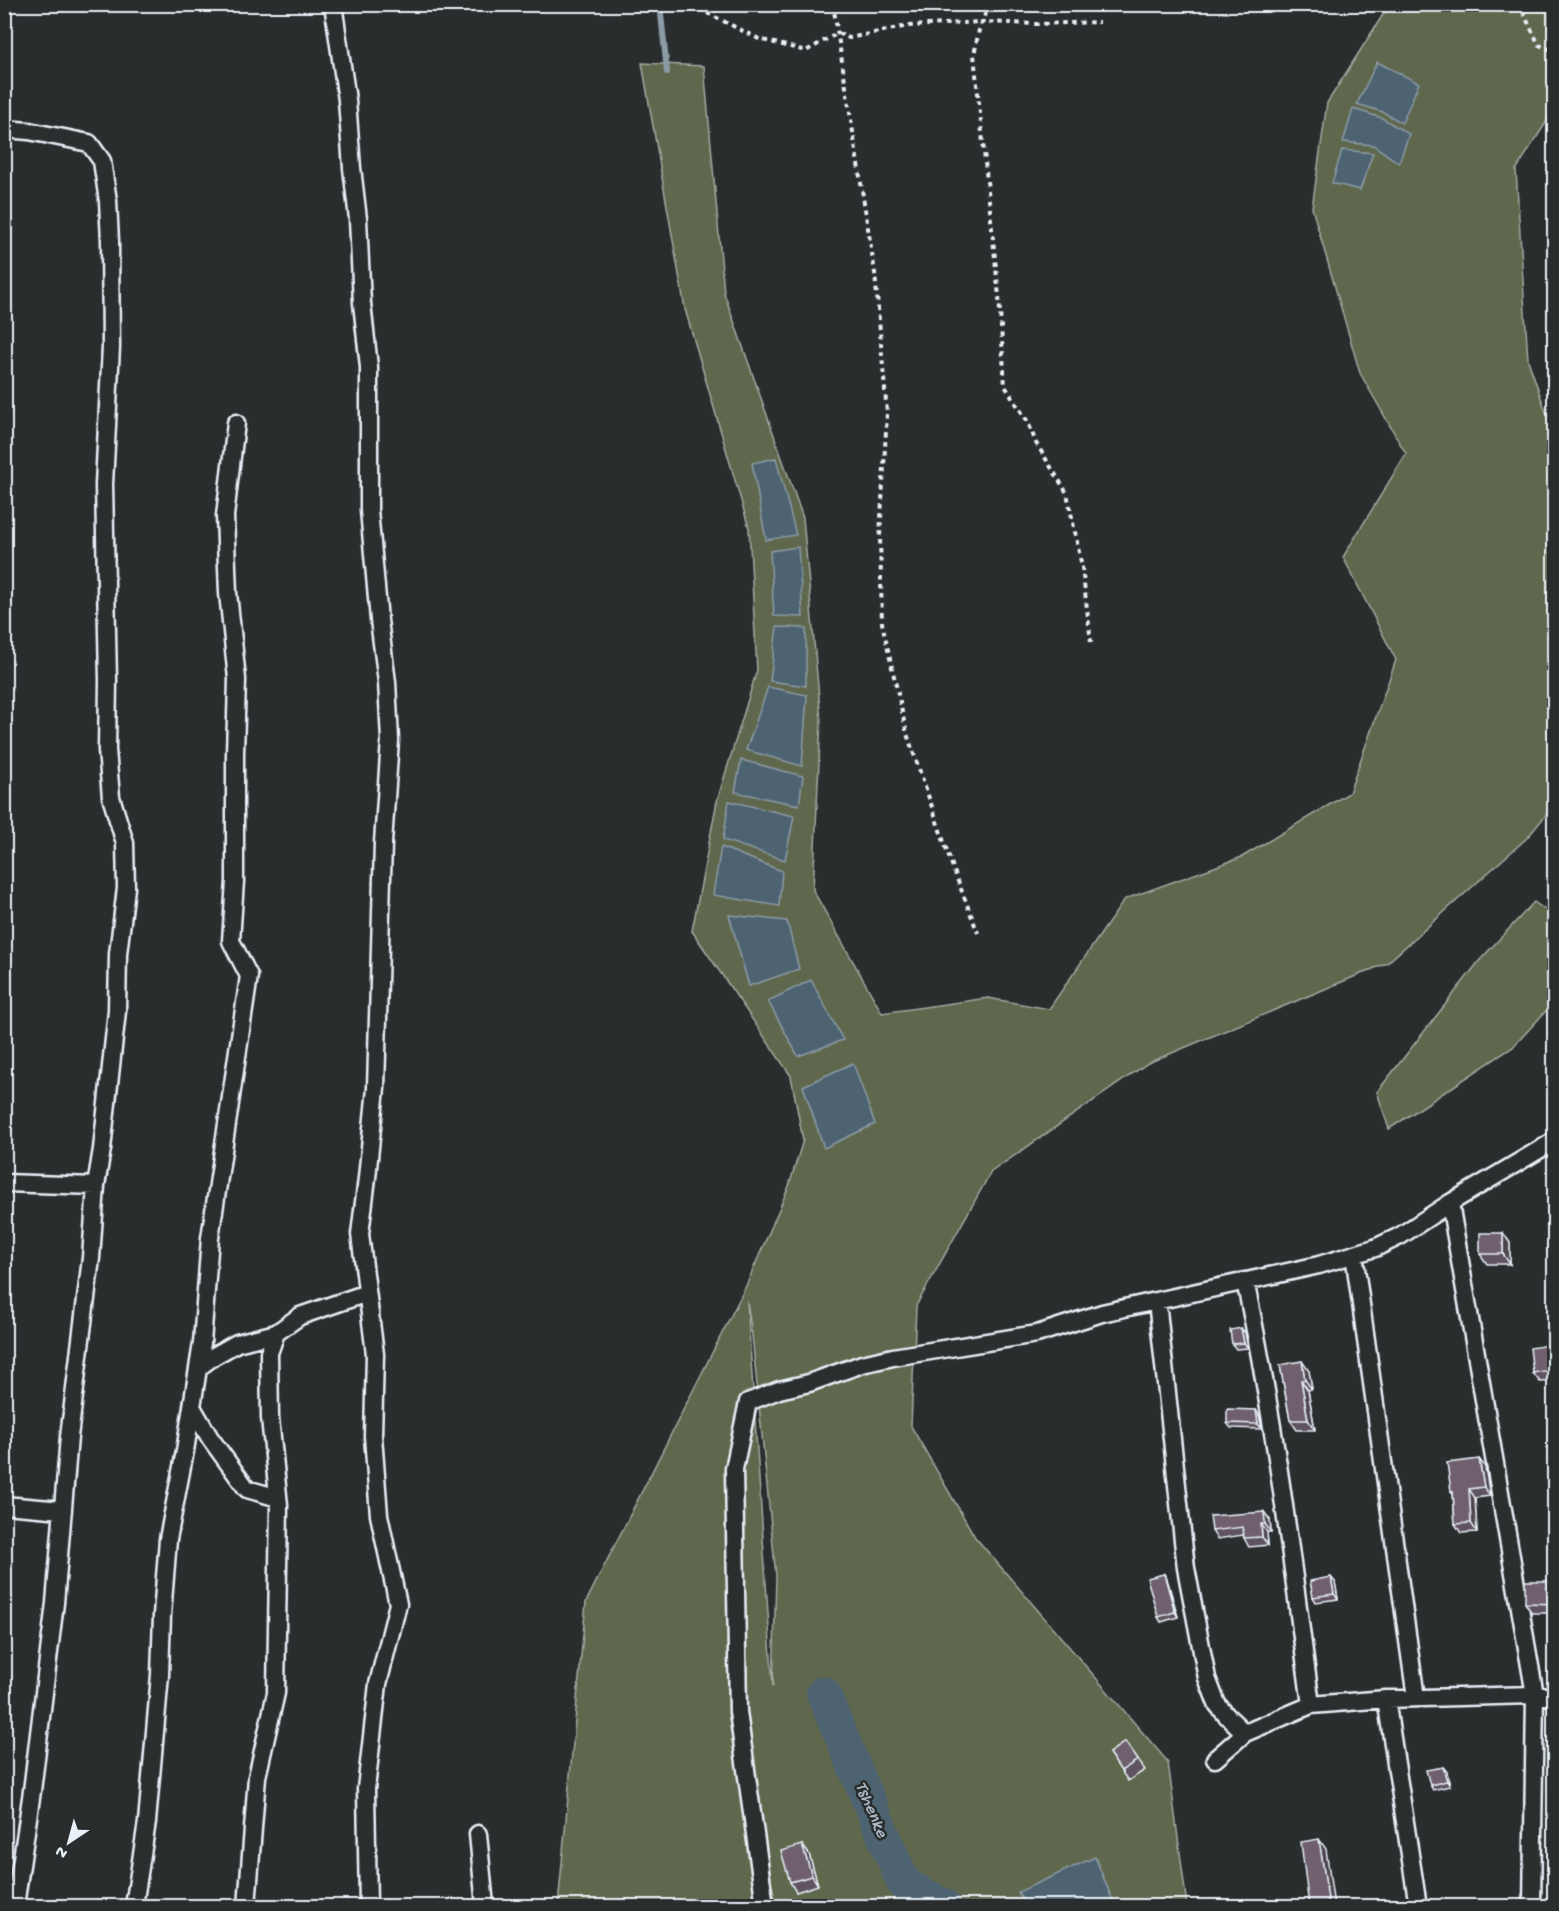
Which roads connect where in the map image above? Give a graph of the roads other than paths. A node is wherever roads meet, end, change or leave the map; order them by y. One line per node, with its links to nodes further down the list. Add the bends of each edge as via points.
1 (333, 4): 10 (street, via 358,219 369,367 369,510 390,740 376,1088 360,1234)
2 (4, 129): 6 (street, via 89,143 102,161 108,201 111,347 104,484 107,750 111,797 125,843 126,888 118,954 117,1011)
3 (236, 423): 13 (street, via 225,516 237,679 236,881 231,941 249,976 210,1238)
4 (1554, 1141): 7 (street)
5 (4, 1183): 6 (street)
6 (96, 1186): 17 (street)
7 (1450, 1203): 8 (street, via 1400,1236); 18 (street)
8 (1354, 1254): 9 (street); 20 (street)
9 (1245, 1281): 11 (street); 22 (street, via 1287,1523)
10 (367, 1293): 12 (street, via 300,1316); 29 (street, via 375,1354 373,1436 379,1515 399,1604 378,1684 366,1789)
11 (1157, 1301): 23 (street, via 1186,1568 1207,1678 1217,1704); 31 (street, via 1102,1313 1037,1334 862,1364 748,1402 734,1469 738,1713)
12 (276, 1334): 13 (street, via 237,1343); 15 (street, via 269,1353 270,1418)
13 (198, 1368): 14 (street)
14 (192, 1407): 15 (street, via 247,1489); 27 (street, via 168,1539 147,1822)
15 (278, 1498): 28 (street, via 276,1693 257,1777)
16 (4, 1505): 17 (street)
17 (63, 1510): 26 (street, via 49,1659)
18 (1535, 1695): 19 (street); 20 (street); 33 (street)
19 (1554, 1697)
20 (1416, 1698): 21 (street)
21 (1386, 1699): 22 (street); 32 (street)
22 (1311, 1705): 23 (street)
23 (1245, 1733): 24 (street)
24 (1215, 1759)
25 (478, 1834): 30 (street)
26 (15, 1906)
27 (134, 1906)
28 (247, 1906)
29 (368, 1906)
30 (485, 1906)
31 (765, 1906)
32 (1418, 1906)
33 (1532, 1906)

